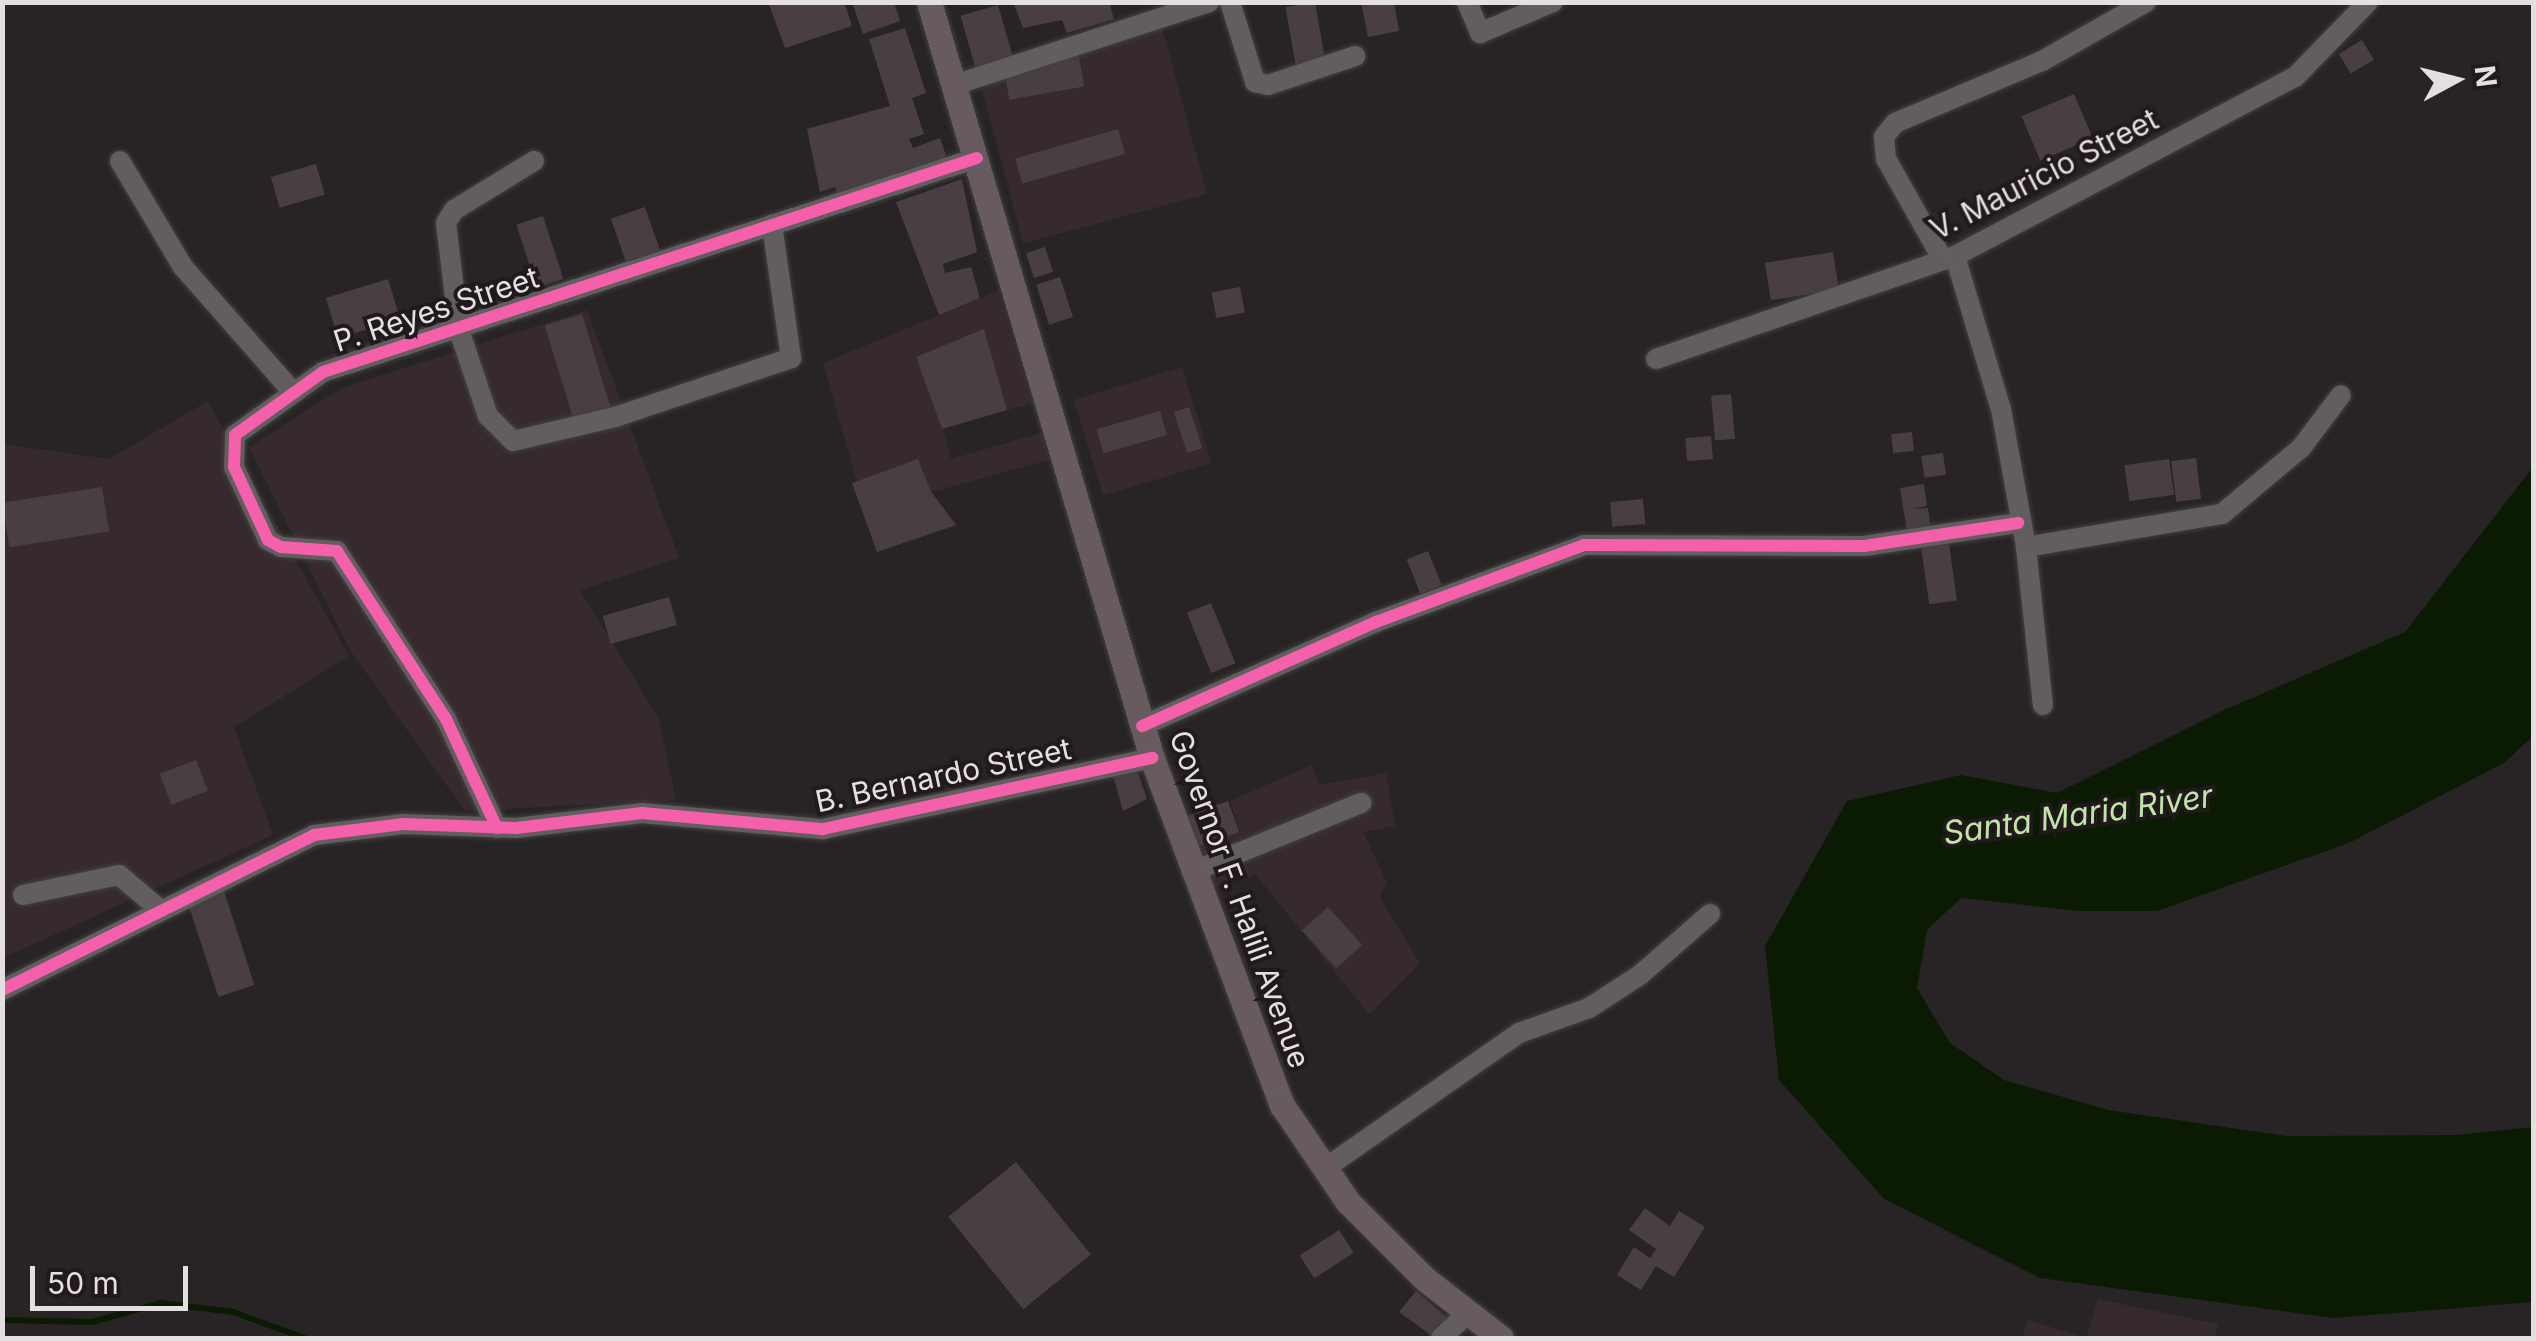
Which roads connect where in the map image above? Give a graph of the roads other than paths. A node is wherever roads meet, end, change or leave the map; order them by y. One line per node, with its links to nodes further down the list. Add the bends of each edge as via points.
1 (929, 2): 9 (main road, Governor F. Halili Avenue)
2 (1209, 2): 9 (street)
3 (1230, 2): 8 (street, via 1255,82 1268,84)
4 (1466, 2): 5 (street, via 1480,33)
5 (1553, 2)
6 (2146, 2): 14 (street, via 2042,61 1896,123 1884,137 1886,159)
7 (2368, 2): 14 (street, V. Mauricio Street, via 2295,76)
8 (1355, 56)
9 (954, 85): 10 (main road, Governor F. Halili Avenue)
10 (977, 158): 13 (street, P. Reyes Street); 22 (main road, Governor F. Halili Avenue)
11 (120, 161): 17 (street, via 184,268)
12 (534, 161): 15 (street, via 454,210 446,222)
13 (772, 224): 15 (street, P. Reyes Street); 15 (street, via 791,358 756,370 615,417 513,441 488,416)
14 (1949, 258): 16 (street, V. Mauricio Street); 19 (street, via 2001,409)
15 (459, 330): 17 (street, P. Reyes Street, via 322,372)
16 (1656, 359)
17 (293, 392): 25 (street, P. Reyes Street, via 236,435 231,448 268,540 281,547 337,550 446,719)
18 (2340, 396): 20 (street, via 2301,448 2222,514)
19 (2018, 522): 20 (street); 22 (street, via 1864,546 1584,544 1376,622)
20 (2026, 547): 21 (street)
21 (2043, 706)
22 (1142, 726): 23 (main road, Governor F. Halili Avenue)
23 (1152, 758): 25 (street, B. Bernardo Street, via 823,829 642,813); 26 (main road, Governor F. Halili Avenue)
24 (1361, 803): 26 (street)
25 (497, 828): 28 (street, B. Bernardo Street, via 403,824 314,836)
26 (1192, 872): 31 (main road, Governor F. Halili Avenue, via 1282,1105)
27 (23, 896): 28 (street, via 119,876)
28 (158, 908): 30 (street, B. Bernardo Street)
29 (1710, 914): 31 (street, via 1589,1008 1519,1033)
30 (2, 990)
31 (1324, 1169): 32 (main road, Governor F. Halili Avenue, via 1397,1253)
32 (1468, 1313): 33 (street); 34 (main road, Governor F. Halili Avenue)
33 (1441, 1338)
34 (1501, 1338)

